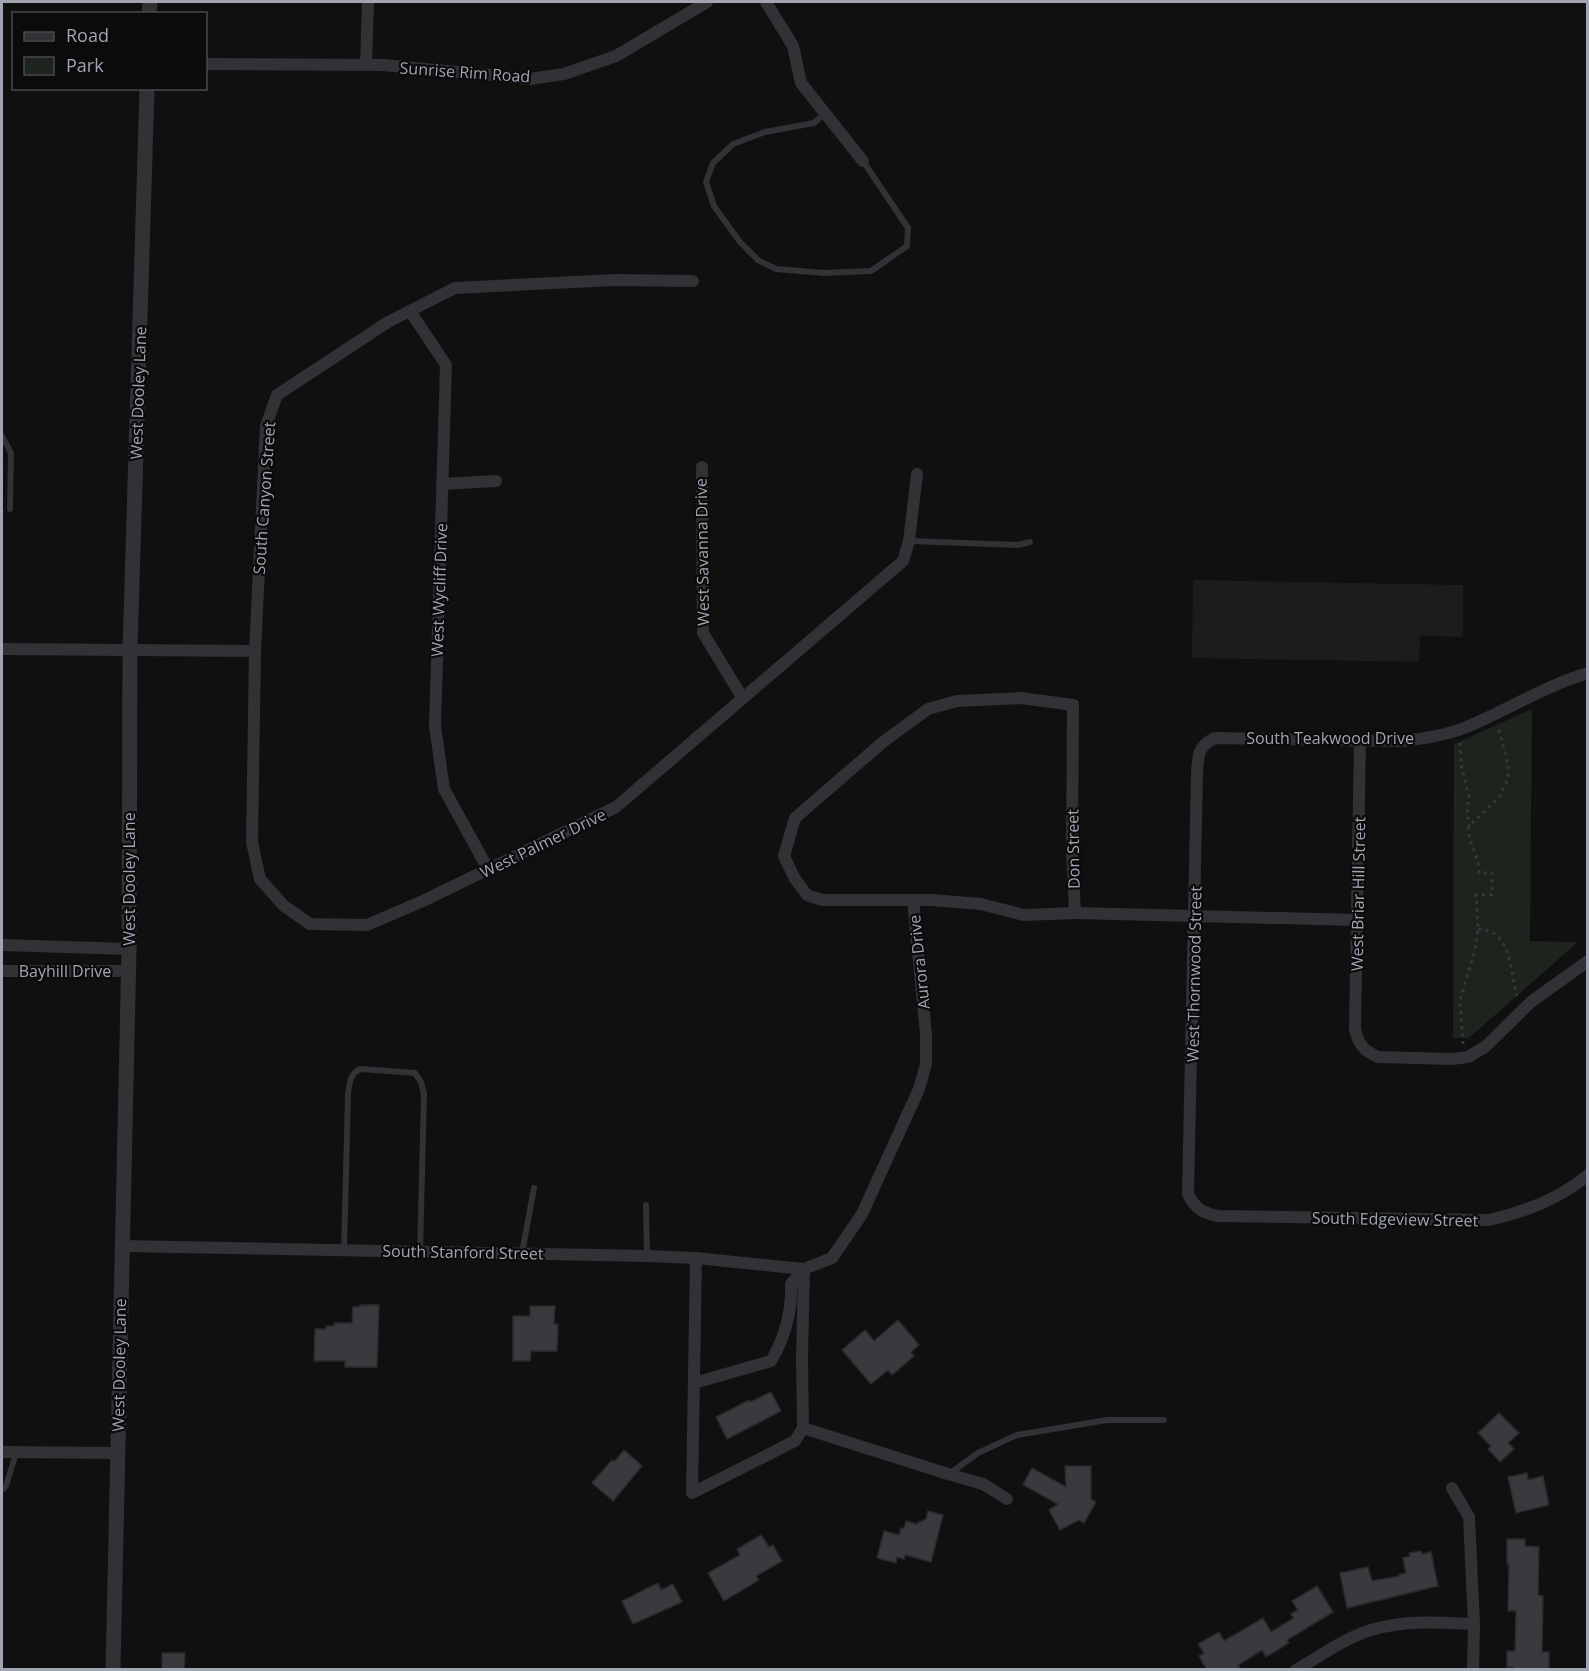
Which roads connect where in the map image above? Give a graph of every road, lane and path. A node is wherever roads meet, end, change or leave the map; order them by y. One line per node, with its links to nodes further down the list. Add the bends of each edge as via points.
1 (368, 2): 5 (street)
2 (707, 2): 5 (street, Sunrise Rim Road, via 616,56 564,74 530,79)
3 (765, 2): 7 (street, via 793,46 801,83)
4 (207, 64): 5 (street, Sunrise Rim Road)
5 (366, 65)
6 (147, 90): 20 (street, West Dooley Lane)
7 (825, 113): 8 (street); 8 (lane, via 814,123 765,132 733,144 713,163 706,182 714,206 740,242 758,260 776,269 871,271 894,257 907,246 908,228)
8 (862, 161)
9 (693, 281): 10 (street, South Canyon Street, via 615,280 455,288)
10 (410, 311): 15 (street, West Wycliff Drive, via 446,364); 21 (street, South Canyon Street, via 277,395 266,426)
11 (2, 436): 16 (lane, via 10,453)
12 (702, 467): 23 (street, West Savanna Drive, via 703,633)
13 (917, 474): 17 (street, West Palmer Drive)
14 (496, 481): 15 (street)
15 (442, 483): 30 (street, West Wycliff Drive, via 435,726 444,789)
16 (10, 509)
17 (909, 541): 18 (lane); 23 (street, West Palmer Drive, via 903,561)
18 (1030, 542)
19 (2, 649): 20 (street)
20 (130, 650): 21 (street); 37 (street, West Dooley Lane)
21 (255, 651): 30 (street, West Palmer Drive, via 252,842 260,879 284,906 310,924 366,925)
22 (1587, 673): 24 (street, South Teakwood Drive, via 1560,681)
23 (742, 697): 30 (street, West Palmer Drive, via 616,807)
24 (1493, 714): 25 (street, South Teakwood Drive); 29 (path, via 1503,741 1508,779 1498,797)
25 (1457, 730): 26 (street, South Teakwood Drive, via 1409,740); 29 (path, via 1462,772 1470,797)
26 (1360, 740): 27 (street, South Teakwood Drive, via 1215,738); 34 (street, West Briar Hill Street)
27 (1205, 743): 33 (street, West Thornwood Street, via 1198,756)
28 (867, 756): 31 (street, Aurora Drive, via 795,818 784,856 807,895 822,900); 32 (street, Don Street, via 928,709 957,701 1021,698 1073,705)
29 (1469, 826): 35 (path, via 1479,873 1492,873 1492,895 1476,895)
30 (488, 869)
31 (913, 900): 32 (street, Don Street, via 981,904 1024,915); 53 (street, Aurora Drive, via 926,1035 926,1064 919,1089 862,1214 832,1258)
32 (1075, 913): 33 (street)
33 (1195, 917): 34 (street); 46 (street, West Thornwood Street, via 1188,1194)
34 (1357, 920): 42 (street, West Briar Hill Street, via 1355,1029 1361,1047 1378,1057)
35 (1478, 929): 41 (path, via 1489,932 1504,947 1511,960 1515,992); 42 (path, via 1460,1000)
36 (2, 945): 37 (street, Bayhill Drive)
37 (129, 949): 40 (street, West Dooley Lane)
38 (1587, 961): 41 (street)
39 (2, 971): 40 (street, Bayhill Drive)
40 (128, 971): 47 (street, West Dooley Lane)
41 (1525, 1008): 42 (street, via 1485,1047)
42 (1463, 1058)
43 (1587, 1175): 46 (street, South Edgeview Street, via 1550,1201 1489,1220 1218,1216 1205,1214)
44 (534, 1188): 50 (lane)
45 (646, 1205): 51 (lane)
46 (1194, 1206)
47 (122, 1246): 48 (street, South Stanford Street); 59 (street, West Dooley Lane)
48 (344, 1250): 49 (street, South Stanford Street); 49 (lane, via 348,1095 352,1076 361,1069 415,1073 421,1082 424,1131)
49 (420, 1252): 50 (street, South Stanford Street)
50 (522, 1254): 51 (street, South Stanford Street)
51 (646, 1256): 52 (street, South Stanford Street)
52 (696, 1258): 53 (street, South Stanford Street); 54 (street)
53 (804, 1269): 54 (street, via 791,1284 792,1300 784,1336 771,1361); 56 (street)
54 (694, 1383): 56 (street, via 692,1493 795,1441)
55 (1164, 1420): 60 (lane, via 1107,1420 1017,1435 978,1453)
56 (803, 1428): 60 (street)
57 (2, 1452): 58 (street)
58 (16, 1453): 59 (street); 62 (lane)
59 (118, 1453): 65 (street, West Dooley Lane)
60 (948, 1474): 63 (street, via 984,1484)
61 (1452, 1488): 64 (street, via 1469,1517)
62 (2, 1490)
63 (1007, 1499)
64 (1474, 1624): 66 (street, via 1429,1621 1372,1630); 67 (street)
65 (113, 1670)
66 (1296, 1670)
67 (1473, 1670)

